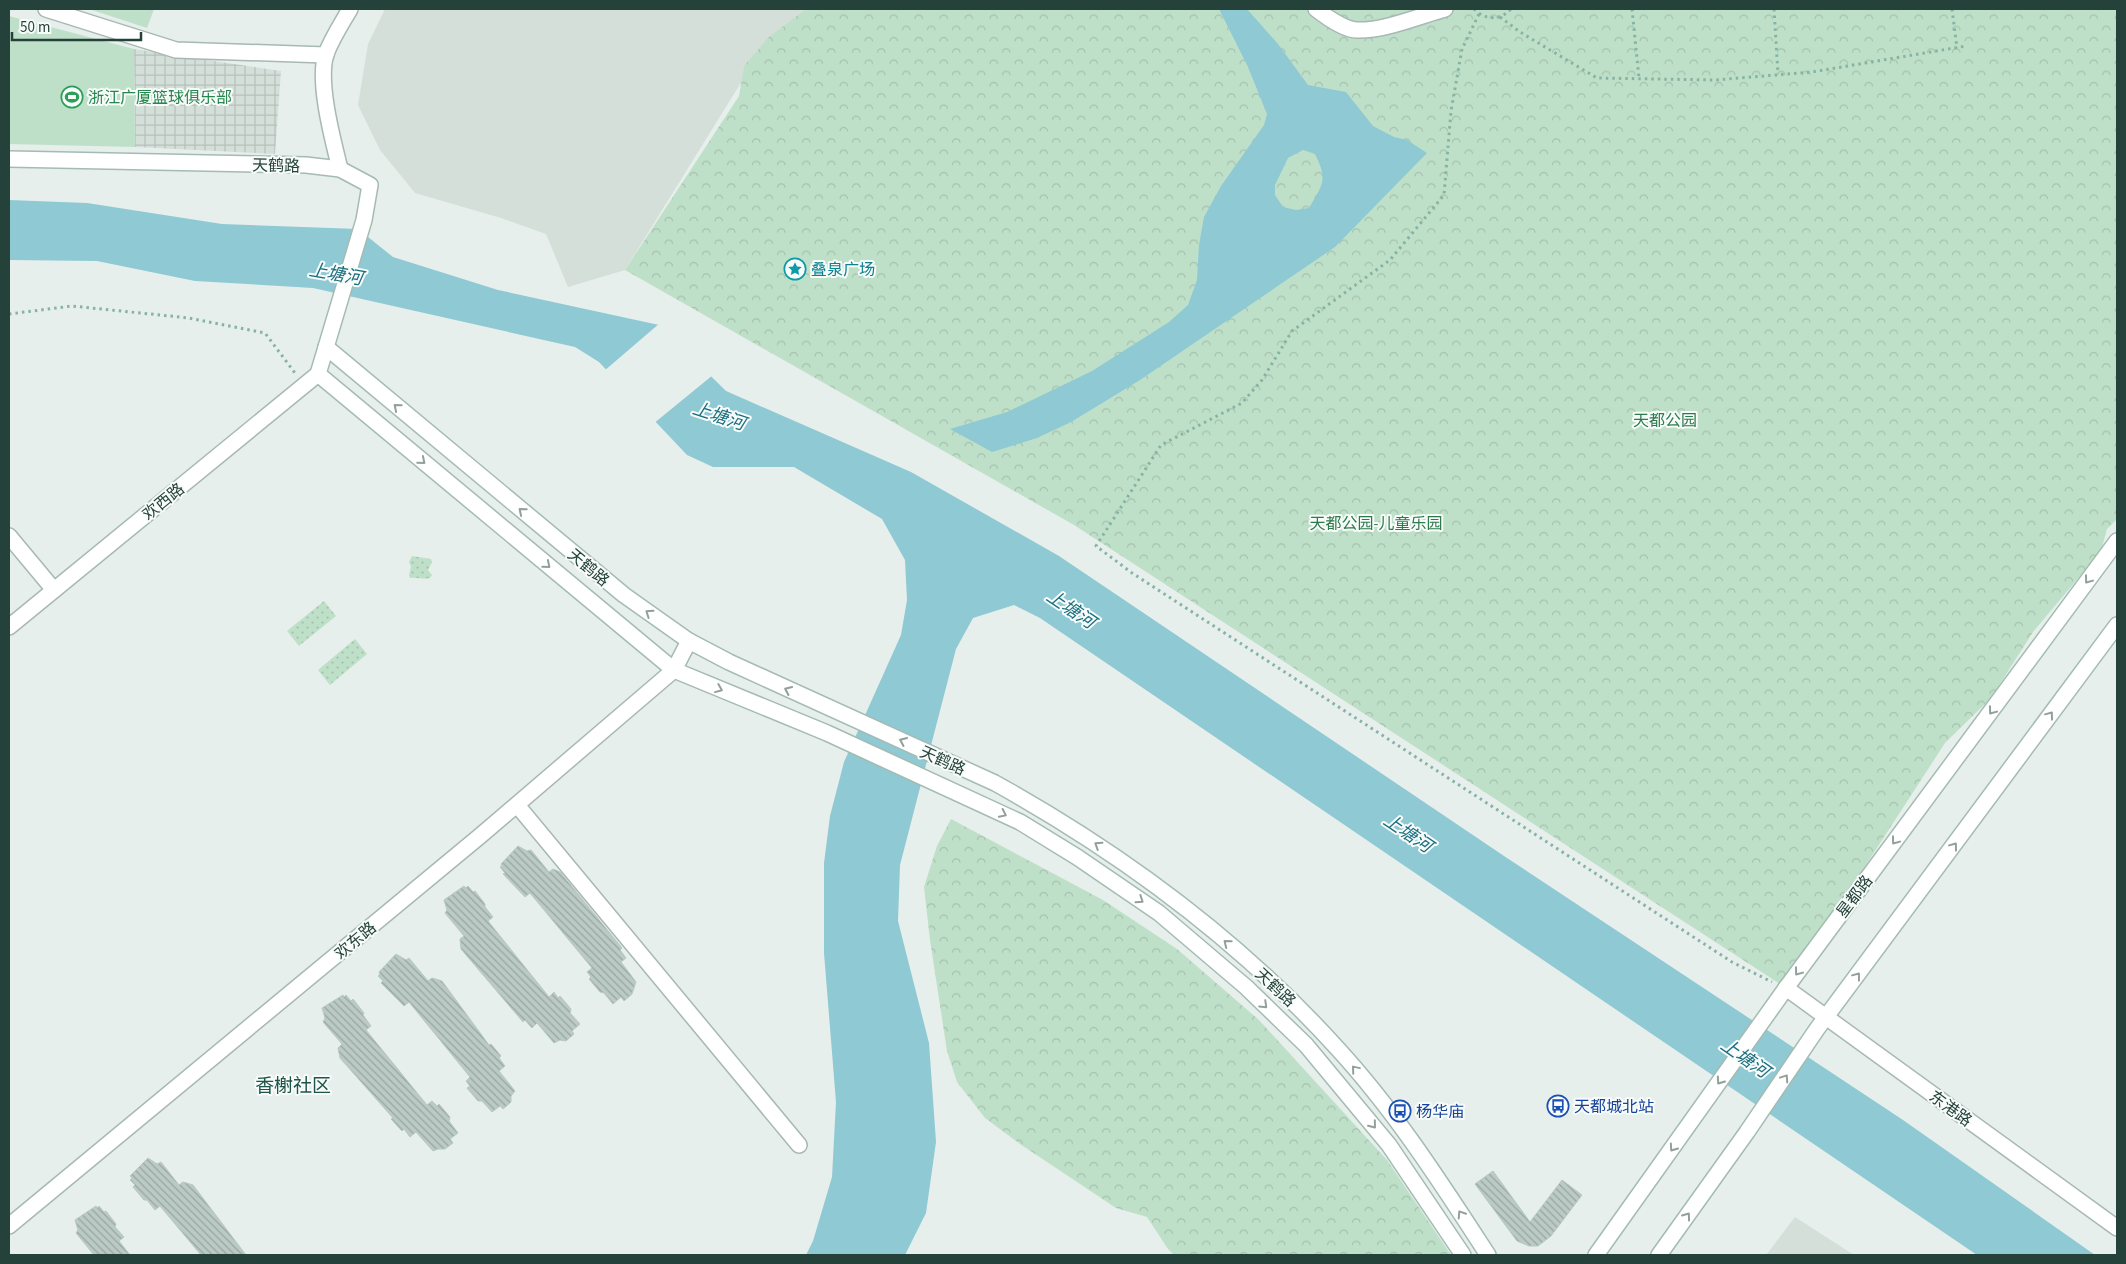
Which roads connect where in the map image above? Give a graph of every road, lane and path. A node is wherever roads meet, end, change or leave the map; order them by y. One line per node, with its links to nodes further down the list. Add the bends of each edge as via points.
1 (46, 9): 14 (main road, via 176,50)
2 (350, 9): 14 (main road)
3 (1316, 9): 4 (main road, via 1355,30 1378,28)
4 (1445, 9)
5 (1474, 9): 10 (path)
6 (1511, 9): 11 (path)
7 (1632, 9): 16 (path)
8 (1774, 9): 15 (path)
9 (1952, 9): 13 (path)
10 (1479, 14): 11 (path); 31 (path, via 1462,49 1451,110 1444,195 1390,260 1292,331 1262,380 1242,403 1162,445 1096,546 1132,573)
11 (1500, 17): 16 (path, via 1597,78)
12 (1966, 46): 13 (path)
13 (1957, 48): 15 (path, via 1812,72)
14 (326, 55): 18 (main road, via 324,80 328,123)
15 (1778, 74): 16 (path, via 1714,80)
16 (1639, 78)
17 (9, 159): 18 (main road, 天鹤路, via 306,165)
18 (340, 169): 20 (main road, 天鹤路, via 370,185 364,220)
19 (9, 314): 22 (path, via 72,306 189,318 265,333)
20 (326, 347): 21 (main road, 天鹤路); 28 (main road, 天鹤路, one-way to 20, via 624,596)
21 (318, 374): 22 (main road, 欢西路); 29 (main road, 天鹤路, one-way to 29)
22 (304, 385): 25 (main road, 欢西路)
23 (9, 536): 25 (main road)
24 (2117, 541): 31 (main road, 星都路, one-way to 31)
25 (54, 590): 27 (main road, 欢西路)
26 (2117, 625): 32 (main road, one-way to 26)
27 (9, 627)
28 (688, 641): 29 (main road, 欢东路); 37 (main road, 天鹤路, one-way to 28, via 1432,1169 1338,1048 1242,956 1128,864 995,783)
29 (674, 670): 30 (main road, 欢东路); 36 (main road, 天鹤路, one-way to 36, via 827,733 1020,822 1159,913 1246,987 1306,1045 1389,1145)
30 (517, 805): 33 (main road); 34 (main road, 欢东路)
31 (1782, 994): 32 (main road, 东港路); 38 (main road, 星都路, one-way to 38)
32 (1822, 1024): 35 (main road, 东港路); 39 (main road, one-way to 32)
33 (799, 1146)
34 (9, 1226)
35 (2117, 1228)
36 (1463, 1255)
37 (1488, 1255)
38 (1596, 1255)
39 (1658, 1255)

